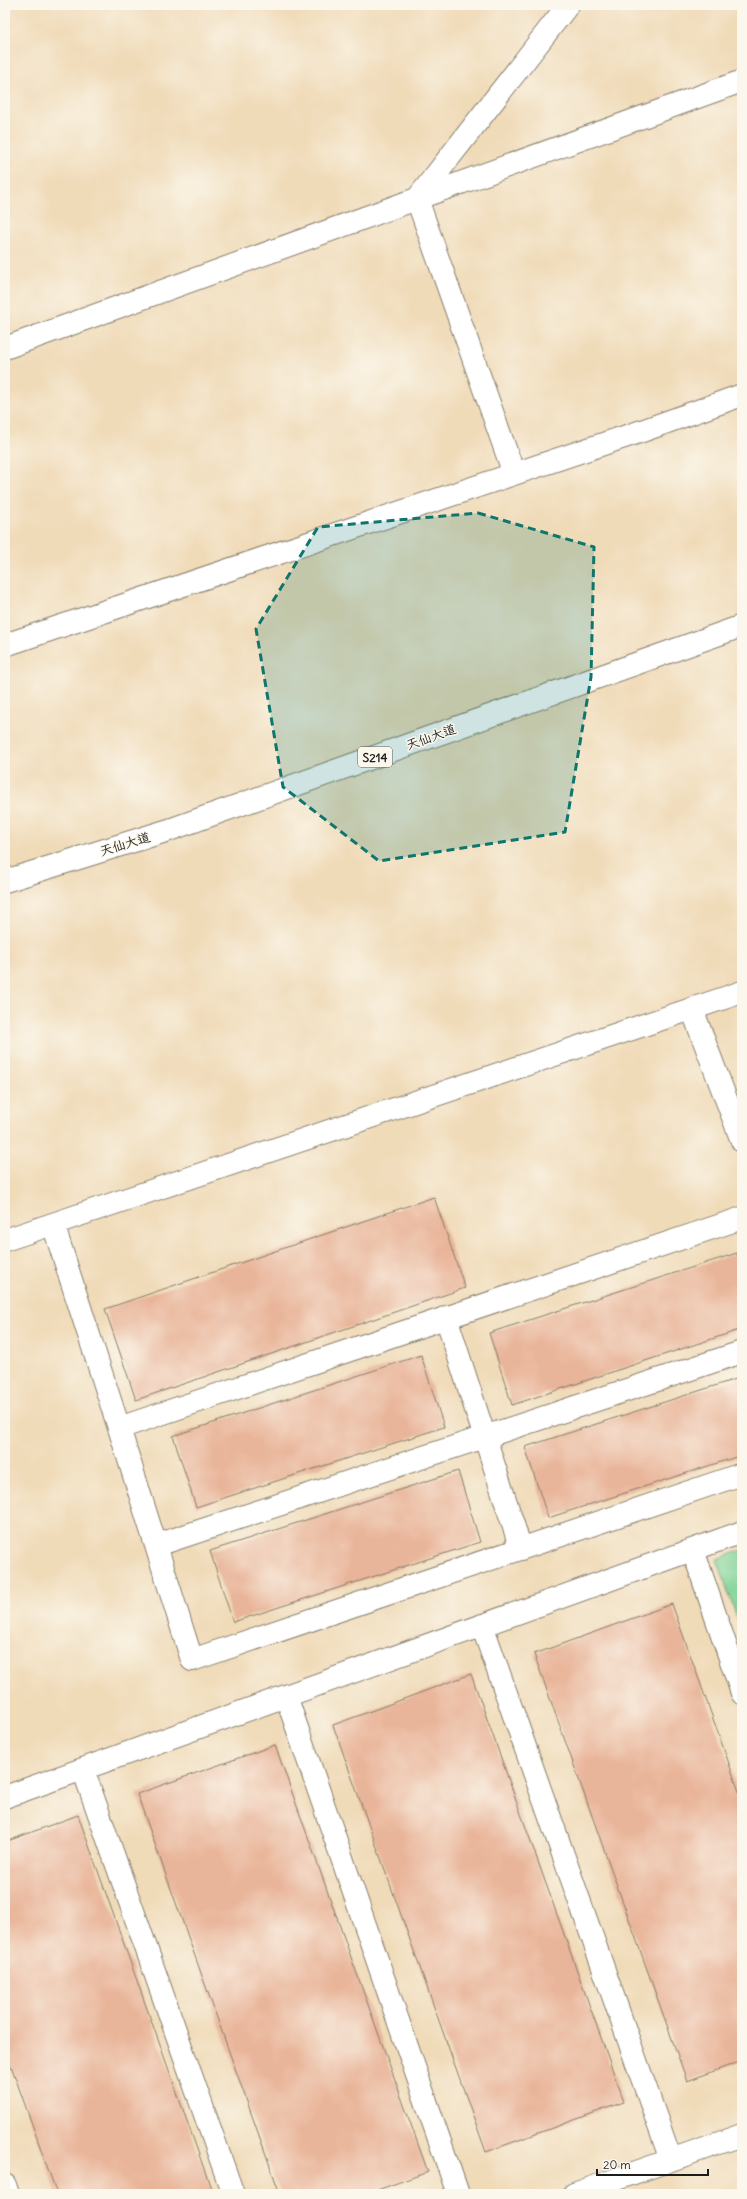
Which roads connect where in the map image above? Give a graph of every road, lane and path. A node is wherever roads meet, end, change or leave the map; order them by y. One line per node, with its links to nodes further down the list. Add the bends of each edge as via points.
1 (568, 5): 3 (street)
2 (742, 81): 3 (street)
3 (417, 199): 4 (street); 6 (street)
4 (5, 348)
5 (742, 395): 6 (street)
6 (514, 474): 8 (street)
7 (742, 626): 9 (street, 天仙大道 / S214, via 169,830)
8 (5, 645)
9 (5, 881)
10 (742, 992): 11 (street)
11 (692, 1008): 12 (street); 14 (street)
12 (742, 1141)
13 (742, 1218): 16 (street)
14 (53, 1224): 15 (street); 18 (street)
15 (5, 1240)
16 (446, 1317): 18 (street); 19 (street)
17 (742, 1352): 19 (street)
18 (119, 1428): 22 (street)
19 (485, 1437): 22 (street); 23 (street)
20 (742, 1474): 23 (street)
21 (742, 1532): 24 (street)
22 (157, 1545): 23 (street, via 192,1660)
23 (520, 1549)
24 (693, 1550): 25 (street); 26 (street)
25 (482, 1625): 27 (street); 31 (street)
26 (742, 1693)
27 (286, 1696): 28 (street); 35 (street)
28 (83, 1769): 29 (street); 34 (street)
29 (5, 1797)
30 (741, 2137): 31 (street)
31 (671, 2160): 36 (street)
32 (5, 2185): 33 (street)
33 (8, 2194)
34 (233, 2194)
35 (458, 2194)
36 (574, 2194)

